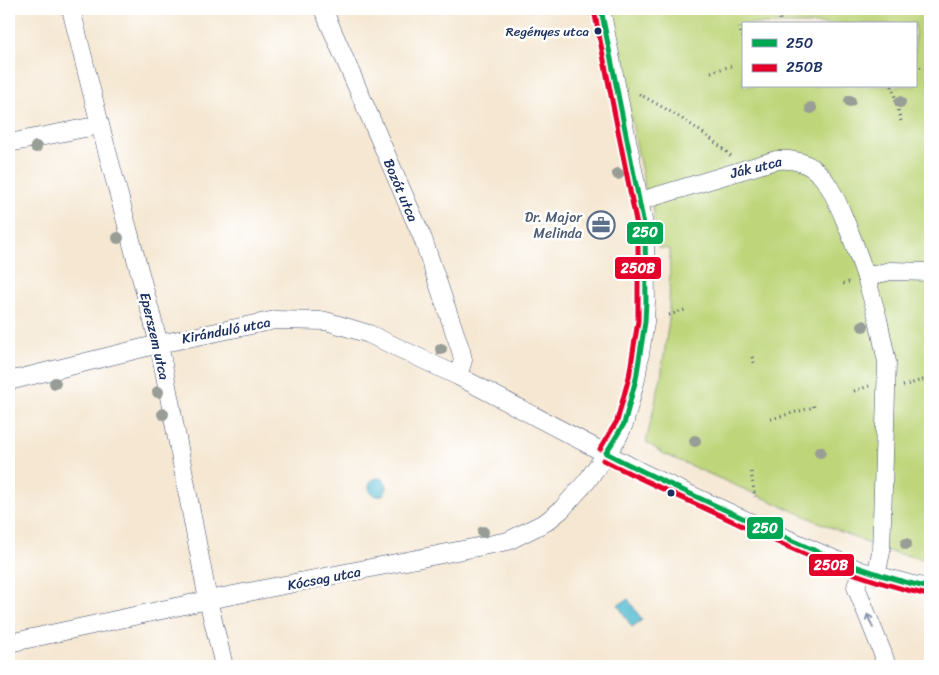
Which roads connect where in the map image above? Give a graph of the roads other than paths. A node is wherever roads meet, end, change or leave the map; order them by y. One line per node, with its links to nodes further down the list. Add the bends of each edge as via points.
1 (70, 9): 4 (street, Eperszem utca)
2 (323, 9): 10 (street, Bozót utca, via 432,264 461,351 463,360)
3 (601, 9): 6 (street)
4 (100, 125): 5 (street); 9 (street, Eperszem utca)
5 (9, 144)
6 (640, 201): 8 (street, Ják utca, via 776,160 801,162 821,174 835,196); 12 (street, via 646,253 645,322 636,379 624,424)
7 (930, 272): 8 (street, via 890,271)
8 (866, 277): 13 (street, Ják utca, via 887,362 880,557)
9 (159, 344): 10 (street, Kiránduló utca, via 275,320 326,321 369,334); 11 (street, Kiránduló utca); 15 (street, Eperszem utca)
10 (458, 376): 12 (street, Kiránduló utca)
11 (9, 381)
12 (606, 453): 13 (street, Kiránduló utca, via 769,531); 15 (street, Kócsag utca, via 587,481 560,510 546,522 508,541)
13 (869, 573): 14 (street, Kiránduló utca); 18 (street, Ják utca, one-way to 13, via 883,654 856,587)
14 (930, 588)
15 (208, 600): 16 (street, Kócsag utca); 17 (street, Eperszem utca)
16 (9, 643)
17 (224, 666)
18 (881, 666)

